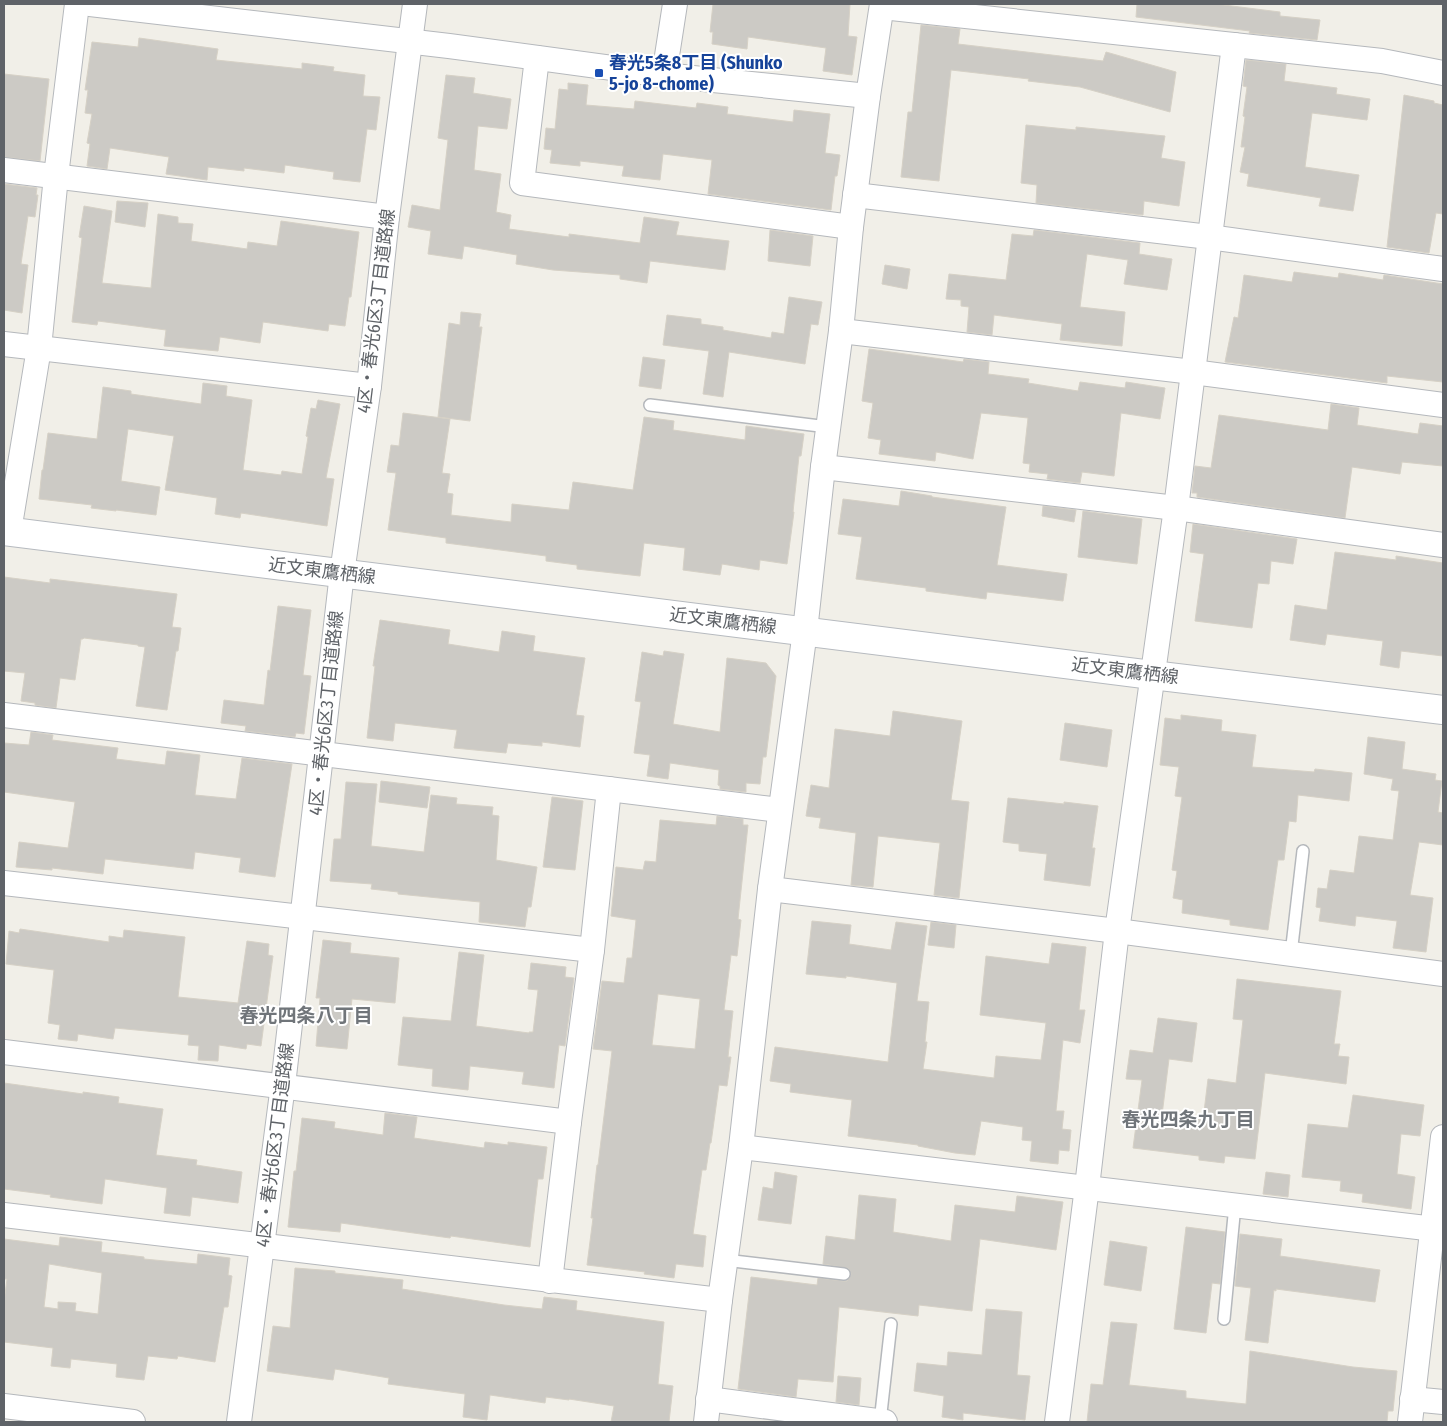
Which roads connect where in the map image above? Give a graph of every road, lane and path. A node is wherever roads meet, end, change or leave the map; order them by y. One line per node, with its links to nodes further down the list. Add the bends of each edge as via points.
1 (77, 4): 14 (street)
2 (90, 4): 6 (street)
3 (415, 4): 7 (street, 4区・春光6区3丁目道路線)
4 (675, 4): 11 (street)
5 (882, 5): 8 (street); 12 (street)
6 (168, 9): 7 (street)
7 (410, 41): 9 (street); 16 (street, 4区・春光6区3丁目道路線)
8 (1234, 45): 10 (street, via 1382,60); 18 (street)
9 (537, 58): 11 (street); 17 (street, via 522,183)
10 (1443, 73)
11 (664, 75): 12 (street)
12 (868, 96): 15 (street)
13 (4, 170): 14 (street)
14 (56, 176): 16 (street); 22 (street)
15 (855, 195): 17 (street); 18 (street)
16 (387, 217): 24 (street, 4区・春光6区3丁目道路線)
17 (851, 227): 20 (street)
18 (1209, 238): 19 (street); 23 (street)
19 (1443, 269)
20 (841, 331): 23 (street); 27 (street)
21 (4, 344): 22 (street)
22 (39, 348): 24 (street); 30 (street)
23 (1193, 372): 26 (street); 29 (street)
24 (369, 386): 32 (street, 4区・春光6区3丁目道路線)
25 (650, 405): 27 (lane)
26 (1443, 405)
27 (828, 428): 28 (street)
28 (823, 467): 29 (street); 33 (street)
29 (1176, 508): 31 (street); 34 (street)
30 (6, 531): 32 (street, 近文東鷹栖線)
31 (1443, 545)
32 (342, 573): 33 (street, 近文東鷹栖線); 37 (street, 4区・春光6区3丁目道路線)
33 (805, 631): 34 (street, 近文東鷹栖線); 39 (street)
34 (1152, 675): 35 (street, 近文東鷹栖線); 44 (street)
35 (1443, 710)
36 (4, 715): 37 (street)
37 (322, 753): 38 (street); 43 (street, 4区・春光6区3丁目道路線)
38 (609, 789): 39 (street); 45 (street)
39 (780, 810): 42 (street)
40 (1303, 851): 46 (lane)
41 (4, 883): 43 (street)
42 (770, 889): 44 (street); 52 (street)
43 (303, 918): 45 (street); 49 (street, 4区・春光6区3丁目道路線)
44 (1117, 931): 46 (street); 53 (street)
45 (592, 950): 50 (street)
46 (1292, 954): 47 (street)
47 (1443, 974)
48 (4, 1052): 49 (street)
49 (283, 1085): 50 (street); 57 (street, 4区・春光6区3丁目道路線)
50 (569, 1122): 60 (street)
51 (1443, 1137): 56 (street)
52 (741, 1147): 53 (street); 58 (street)
53 (1087, 1187): 54 (street); 73 (street)
54 (1235, 1205): 56 (street); 62 (lane)
55 (4, 1215): 57 (street)
56 (1438, 1230): 64 (street)
57 (262, 1246): 60 (street); 70 (street, 4区・春光6区3丁目道路線)
58 (725, 1260): 59 (lane); 61 (street)
59 (844, 1274)
60 (550, 1281): 61 (street)
61 (720, 1300): 67 (street)
62 (1224, 1320)
63 (891, 1324): 71 (lane)
64 (1412, 1399): 65 (street); 74 (street)
65 (1443, 1402)
66 (4, 1406): 68 (street)
67 (707, 1411): 71 (street)
68 (36, 1416): 69 (street)
69 (133, 1422)
70 (239, 1422)
71 (880, 1422): 72 (street)
72 (885, 1422)
73 (1057, 1422)
74 (1410, 1422)

